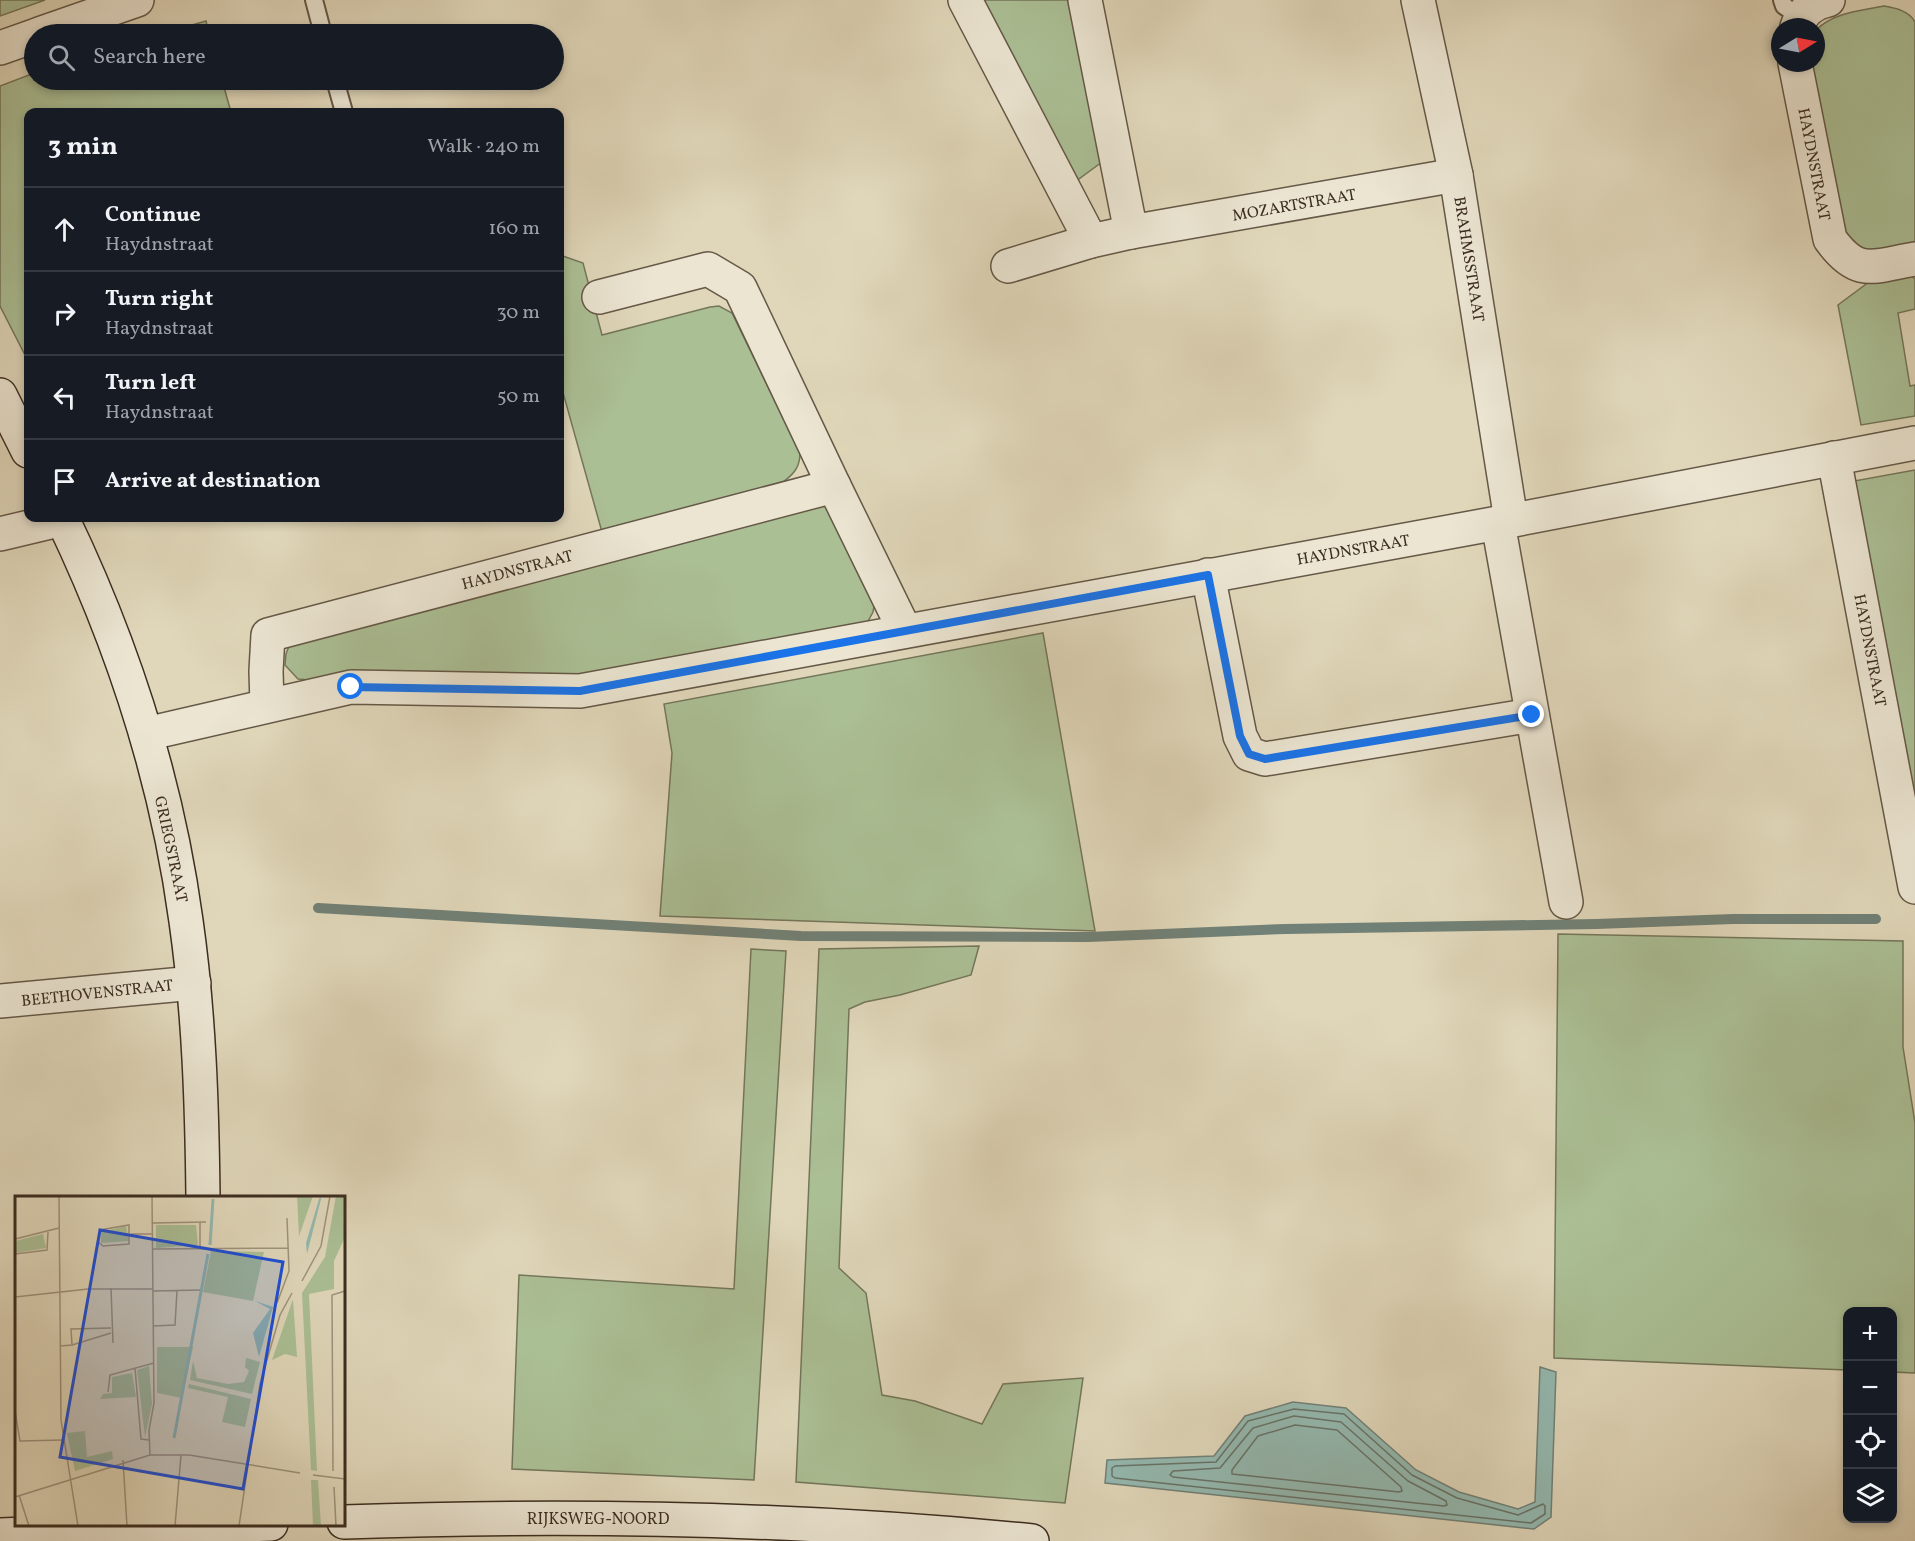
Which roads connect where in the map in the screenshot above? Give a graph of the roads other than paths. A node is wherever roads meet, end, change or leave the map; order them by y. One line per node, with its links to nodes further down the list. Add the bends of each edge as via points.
1 (137, 0): 8 (street)
2 (314, 0): 9 (lane)
3 (965, 0): 17 (street)
4 (1085, 0): 16 (street)
5 (1418, 0): 15 (street, BRAHMSSTRAAT)
6 (1828, 0): 7 (street, via 1815,2)
7 (1793, 15)
8 (68, 24)
9 (320, 24)
10 (24, 40): 11 (street)
11 (0, 48)
12 (1797, 72): 18 (street, HAYDNSTRAAT, via 1830,239 1841,255 1867,267)
13 (338, 90): 14 (lane)
14 (343, 108)
15 (1456, 175): 16 (street, MOZARTSTRAAT); 28 (street, BRAHMSSTRAAT)
16 (1131, 232): 17 (street, MOZARTSTRAAT)
17 (1091, 241): 19 (street, MOZARTSTRAAT)
18 (1915, 259)
19 (1008, 266)
20 (599, 297): 25 (street, via 708,269 740,288)
21 (0, 395): 22 (street)
22 (24, 443)
23 (1915, 443): 24 (street, HAYDNSTRAAT)
24 (1834, 458): 28 (street, HAYDNSTRAAT); 35 (street, HAYDNSTRAAT)
25 (834, 486): 31 (street); 32 (street, HAYDNSTRAAT, via 268,635)
26 (47, 522): 29 (street)
27 (65, 522): 34 (street, GRIEGSTRAAT, via 109,625)
28 (1504, 522): 30 (street, HAYDNSTRAAT); 33 (street)
29 (0, 534)
30 (1208, 575): 31 (street, HAYDNSTRAAT); 33 (street, via 1240,736 1249,754 1265,759)
31 (905, 631): 32 (street, HAYDNSTRAAT, via 580,691 351,687)
32 (267, 705): 34 (street, HAYDNSTRAAT)
33 (1532, 715): 37 (street)
34 (146, 734): 38 (street, GRIEGSTRAAT, via 170,831)
35 (1911, 841): 36 (street, HAYDNSTRAAT)
36 (1915, 887)
37 (1566, 902)
38 (194, 983): 39 (street, BEETHOVENSTRAAT); 40 (street, GRIEGSTRAAT)
39 (0, 1002)
40 (203, 1196)
41 (345, 1522): 45 (street, RIJKSWEG-NOORD, via 663,1518 890,1528)
42 (254, 1526): 43 (street)
43 (210, 1531): 44 (street)
44 (0, 1535)
45 (1032, 1541)

